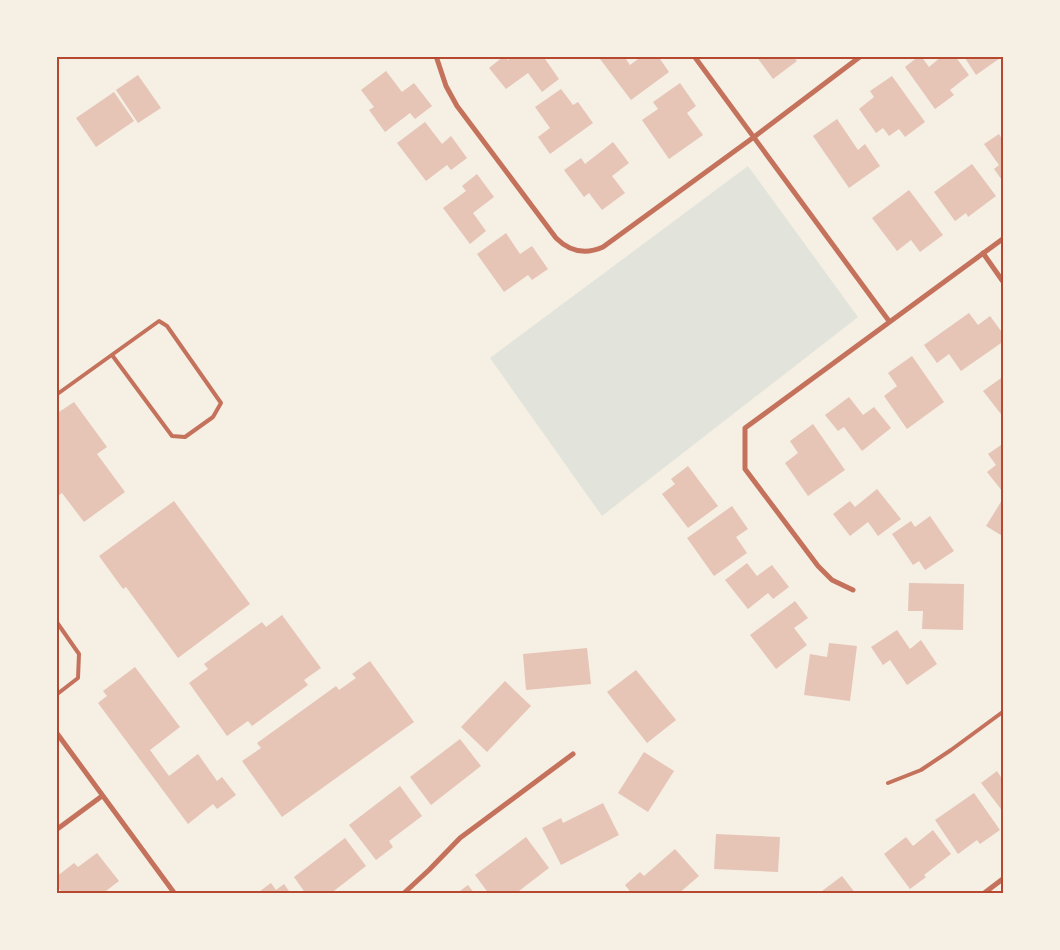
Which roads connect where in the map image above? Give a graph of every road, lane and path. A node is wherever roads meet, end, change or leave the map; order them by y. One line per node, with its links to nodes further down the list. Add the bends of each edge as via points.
1 (436, 56): 4 (street, via 457,106 556,238 573,251 585,253 603,248)
2 (694, 56): 4 (street)
3 (861, 56): 4 (street)
4 (754, 137): 8 (street)
5 (1004, 238): 6 (street)
6 (982, 253): 7 (street); 8 (street)
7 (1004, 283)
8 (889, 321): 11 (street, via 746,428 744,469 818,566 832,580)
9 (112, 354): 9 (lane, via 159,321 167,326 221,404 213,417 185,437 172,436); 10 (lane)
10 (56, 395)
11 (853, 590)
12 (56, 621): 13 (lane, via 79,654 78,678)
13 (56, 695)
14 (1004, 711): 17 (lane, via 921,770)
15 (56, 732): 18 (street)
16 (573, 754): 22 (street, via 460,838)
17 (888, 783)
18 (102, 796): 19 (street); 21 (street)
19 (56, 830)
20 (1004, 878): 23 (street)
21 (175, 894)
22 (403, 894)
23 (983, 894)

